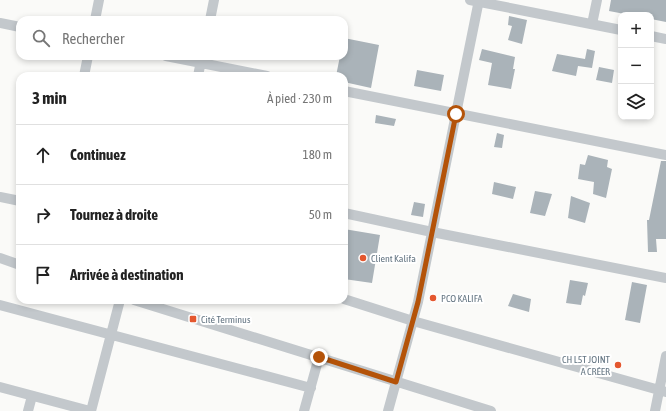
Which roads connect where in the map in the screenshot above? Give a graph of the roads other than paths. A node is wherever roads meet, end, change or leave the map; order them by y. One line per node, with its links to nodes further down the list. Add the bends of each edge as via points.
1 (99, 0): 5 (street)
2 (214, 0): 6 (street)
3 (597, 0): 8 (street)
4 (475, 1): 8 (street); 20 (street)
5 (96, 16)
6 (211, 16)
7 (0, 23): 9 (street)
8 (592, 24): 10 (street)
9 (16, 26)
10 (618, 29)
11 (654, 37): 12 (street)
12 (666, 39)
13 (87, 60): 16 (street)
14 (202, 60): 17 (street)
15 (206, 60): 18 (street)
16 (85, 72)
17 (199, 72)
18 (252, 72)
19 (348, 92): 20 (street)
20 (456, 114): 21 (street); 25 (street)
21 (666, 155)
22 (0, 198): 23 (street)
23 (16, 200)
24 (348, 214): 25 (street)
25 (432, 232): 28 (street); 33 (street)
26 (0, 258): 27 (street)
27 (16, 263)
28 (666, 278)
29 (348, 300): 33 (street)
30 (119, 304): 34 (street)
31 (147, 304): 36 (street)
32 (0, 305): 34 (street)
33 (413, 321): 37 (street); 40 (street)
34 (111, 334): 39 (street); 43 (street)
35 (666, 356): 40 (street)
36 (319, 357): 37 (street); 39 (street)
37 (396, 382): 45 (street); 46 (street)
38 (0, 387): 41 (street)
39 (311, 388): 44 (street)
40 (663, 391): 47 (street)
41 (32, 396): 42 (street); 43 (street)
42 (28, 411)
43 (90, 411)
44 (304, 411)
45 (388, 411)
46 (491, 411)
47 (655, 411)

